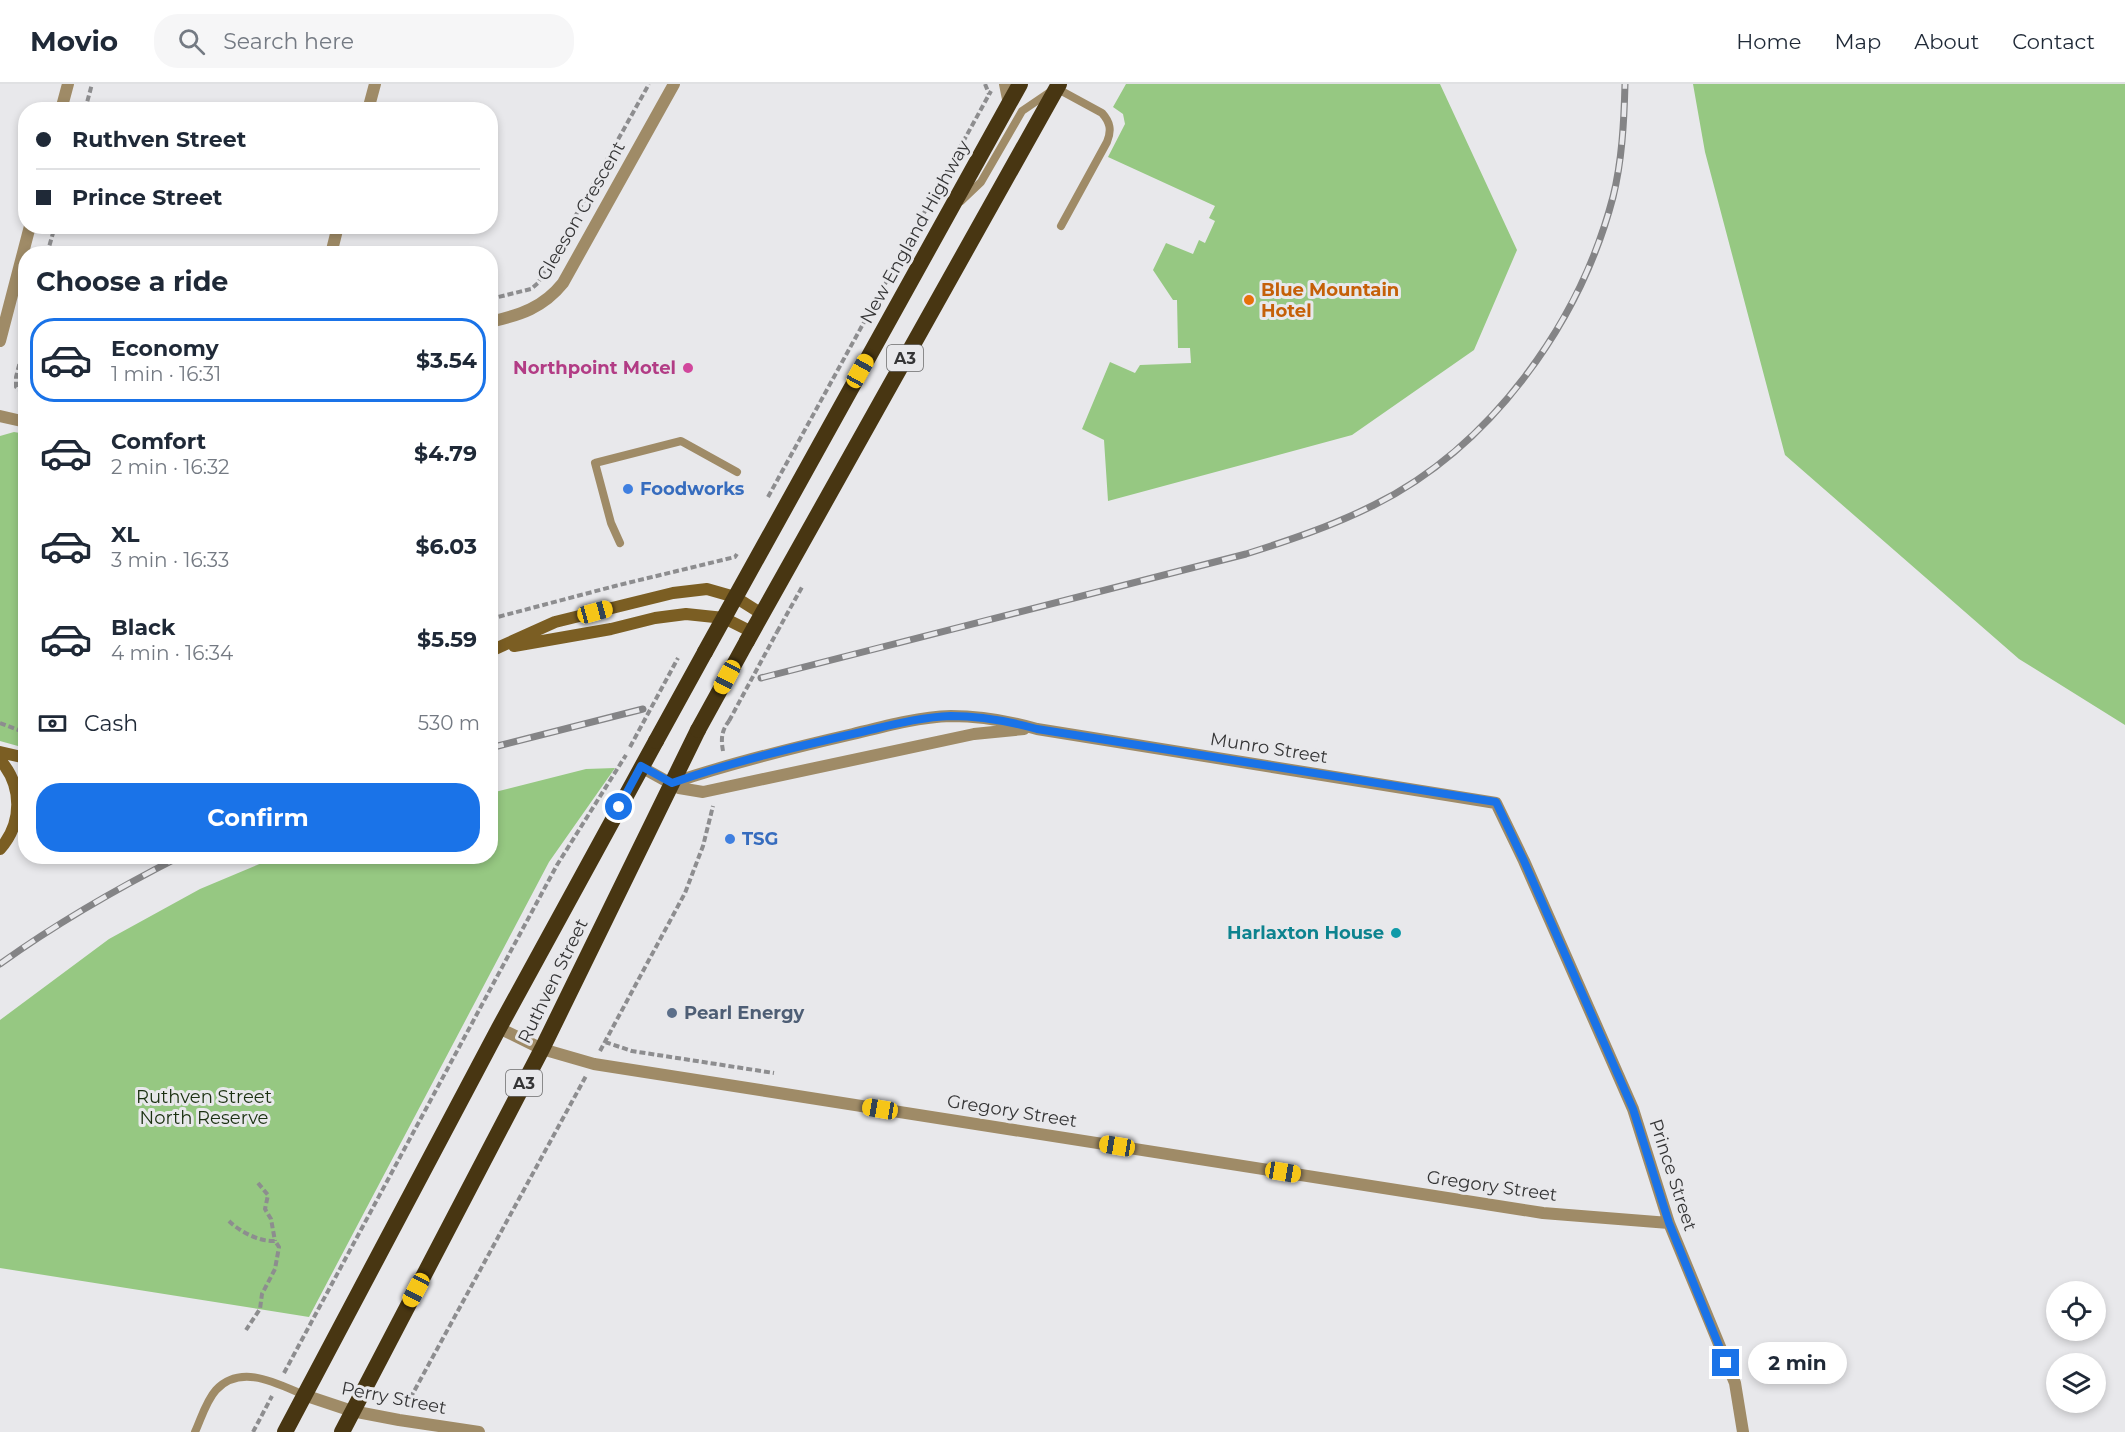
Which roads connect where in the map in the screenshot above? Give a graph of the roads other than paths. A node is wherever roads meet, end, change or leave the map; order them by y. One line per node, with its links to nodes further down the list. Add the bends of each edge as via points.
1 (68, 84): 7 (street)
2 (375, 84): 8 (street)
3 (675, 84): 13 (street, Gleeson Crescent, via 563,284 536,308)
4 (1000, 84): 9 (street)
5 (1020, 84): 9 (highway, New England Highway / A3)
6 (1057, 85): 10 (lane, via 1022,111 981,182); 11 (lane, via 1102,113 1110,127 1107,142); 20 (highway, A3)
7 (63, 102)
8 (370, 102)
9 (1009, 104): 10 (highway, New England Highway / A3)
10 (946, 216): 19 (highway, New England Highway / A3)
11 (1060, 226)
12 (18, 272): 14 (street)
13 (498, 320)
14 (0, 341)
15 (0, 416): 16 (street)
16 (18, 420)
17 (737, 472): 18 (lane, via 681,441 595,463)
18 (620, 543)
19 (735, 597): 20 (main road); 21 (highway, New England Highway / A3); 23 (main road, via 707,589 663,595 555,622)
20 (762, 614): 22 (highway, A3)
21 (724, 618): 22 (main road); 24 (main road, via 667,616); 25 (highway, New England Highway / A3)
22 (749, 637): 31 (highway, Ruthven Street / A3, bridge)
23 (498, 648)
24 (498, 649)
25 (705, 652): 30 (highway, Ruthven Street / A3, bridge)
26 (1037, 729): 31 (street, Munro Street, via 974,734 716,790 695,792); 31 (street, Munro Street, via 994,718 927,718 800,746); 32 (street, Munro Street)
27 (0, 752): 28 (main road)
28 (18, 756)
29 (0, 760): 34 (main road, via 16,791)
30 (641, 766): 31 (street, Munro Street); 36 (highway, Ruthven Street / A3)
31 (672, 783): 37 (highway, Ruthven Street / A3)
32 (1496, 802): 38 (street, Prince Street, via 1633,1109)
33 (18, 821): 34 (main road)
34 (14, 827): 35 (main road)
35 (0, 849)
36 (499, 1028): 37 (street, Gregory Street); 39 (highway, Ruthven Street / A3)
37 (542, 1048): 38 (street, Gregory Street, via 594,1064 1544,1213); 40 (highway, Ruthven Street / A3)
38 (1669, 1223): 45 (street, Prince Street, via 1735,1383)
39 (304, 1395): 40 (street, Perry Street); 41 (lane, via 255,1377 228,1381 216,1390); 42 (highway, Ruthven Street / A3)
40 (352, 1411): 43 (highway, Ruthven Street / A3); 44 (street, Perry Street)
41 (195, 1432)
42 (285, 1432)
43 (342, 1432)
44 (479, 1432)
45 (1743, 1432)

